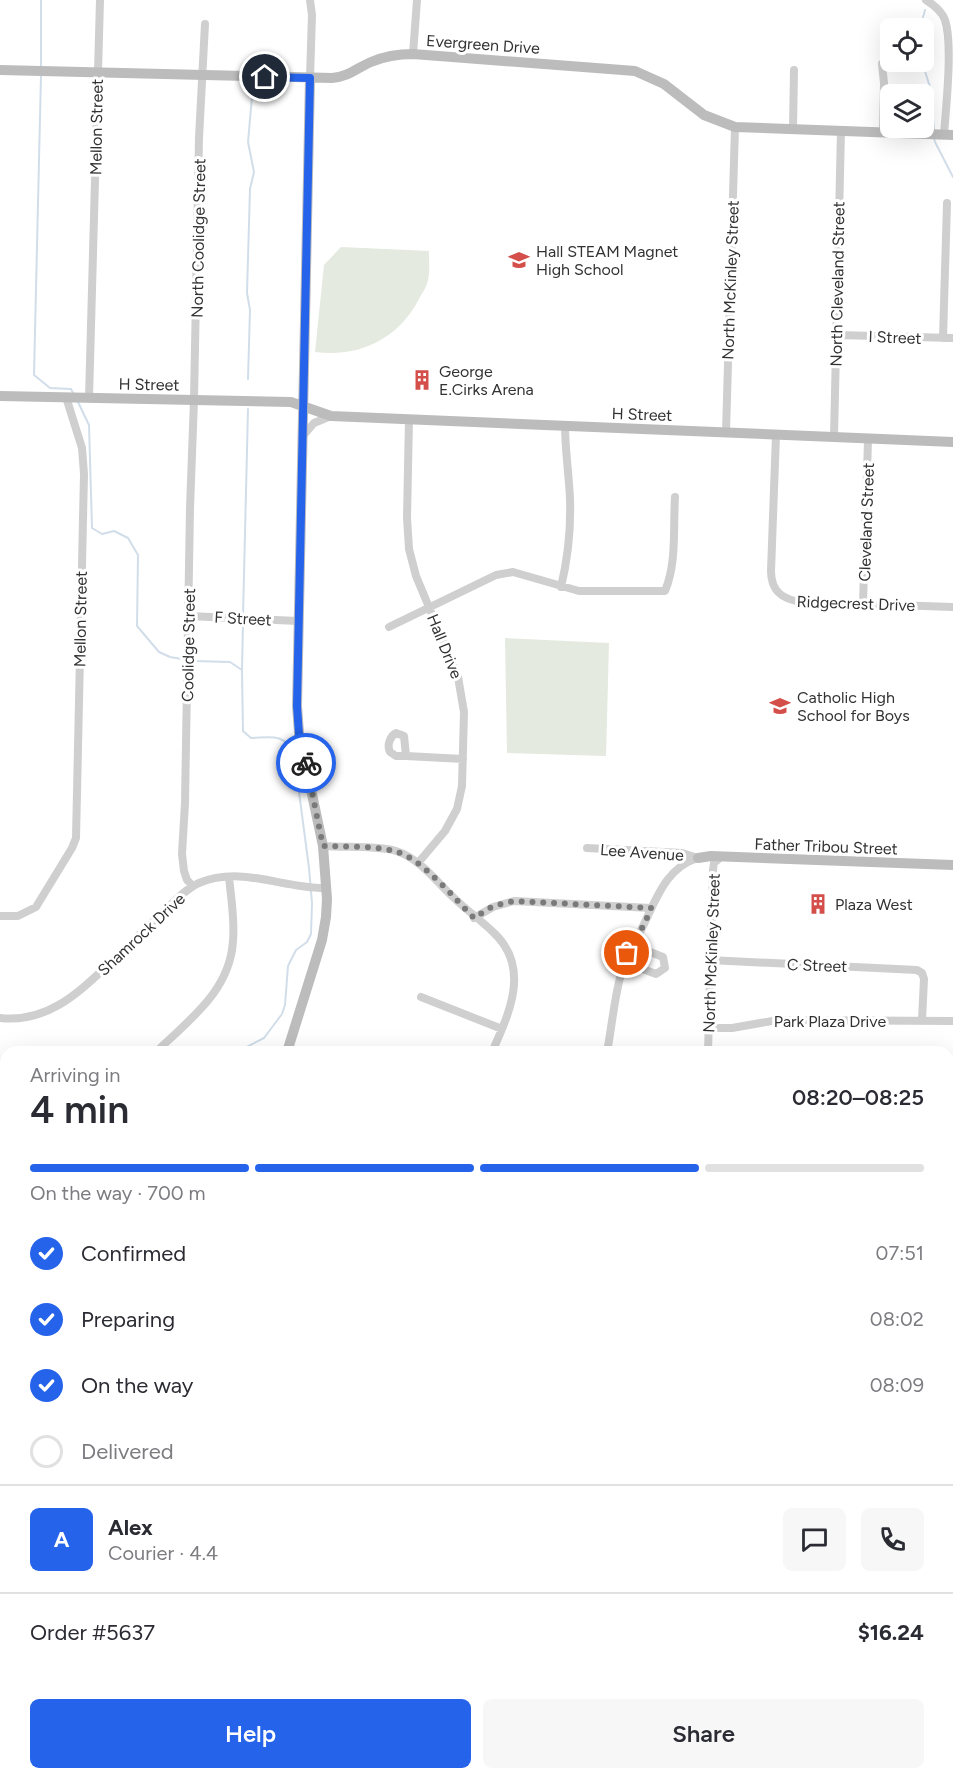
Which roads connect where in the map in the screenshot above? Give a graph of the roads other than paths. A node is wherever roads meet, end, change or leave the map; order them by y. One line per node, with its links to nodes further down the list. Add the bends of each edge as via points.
1 (100, 0): 9 (street, Mellon Street)
2 (310, 0): 11 (street)
3 (417, 0): 6 (street)
4 (926, 0): 16 (street, via 944,17 948,35)
5 (204, 24): 10 (street, North Coolidge Street)
6 (413, 54): 11 (street, Evergreen Drive, via 370,62 347,76); 12 (street, Evergreen Drive, via 635,71 664,84 704,116)
7 (0, 70): 9 (street, Evergreen Drive)
8 (794, 70): 13 (street)
9 (98, 72): 10 (street, Evergreen Drive); 23 (street, Mellon Street)
10 (202, 75): 11 (street, Evergreen Drive); 24 (street, North Coolidge Street)
11 (310, 78): 25 (street)
12 (735, 127): 13 (street, Evergreen Drive); 29 (street, North McKinley Street)
13 (793, 128): 14 (street, Evergreen Drive)
14 (841, 130): 15 (street, Evergreen Drive); 18 (street, North Cleveland Street)
15 (880, 131)
16 (941, 135)
17 (947, 203): 19 (street)
18 (837, 335): 19 (street, I Street); 32 (street, North Cleveland Street)
19 (944, 338): 20 (street, I Street)
20 (953, 338)
21 (0, 396): 22 (street, H Street)
22 (68, 397): 23 (street, H Street); 55 (street, Mellon Street, via 82,448 84,474 76,829 74,843 36,908 18,916)
23 (86, 398): 24 (street, H Street)
24 (194, 400): 25 (street, H Street); 40 (street, Coolidge Street)
25 (302, 405): 26 (street, H Street); 31 (street)
26 (331, 416): 27 (street, H Street); 31 (street, via 314,423)
27 (409, 419): 28 (street, H Street); 38 (street, Hall Drive, via 409,549)
28 (565, 425): 29 (street, H Street); 36 (street, via 569,548)
29 (726, 432): 30 (street, H Street)
30 (776, 435): 32 (street, H Street); 37 (street, Ridgecrest Drive, via 771,571 774,588 783,598 794,601)
31 (302, 437): 41 (street)
32 (834, 437): 33 (street, H Street)
33 (868, 440): 34 (street, H Street); 37 (street, Cleveland Street)
34 (953, 442)
35 (675, 497): 36 (street, via 672,563 666,591 579,591)
36 (561, 587): 38 (street, via 508,572)
37 (863, 604): 39 (street, Ridgecrest Drive)
38 (429, 606): 42 (street); 44 (street, Hall Drive, via 461,688)
39 (953, 607)
40 (188, 616): 41 (street, F Street); 52 (street, Coolidge Street, via 183,866)
41 (298, 621): 45 (street, via 297,723)
42 (389, 627)
43 (406, 756): 44 (street)
44 (462, 759): 49 (street, Hall Drive, via 462,786 455,815)
45 (323, 846): 49 (street, via 390,850); 53 (street)
46 (586, 848): 48 (street, Lee Avenue, via 682,853)
47 (721, 857): 48 (street, Father Tribou Street); 50 (street, Father Tribou Street); 58 (street, North McKinley Street, via 713,866)
48 (698, 858): 54 (street, via 672,873)
49 (418, 863): 56 (street)
50 (953, 865)
51 (229, 877): 52 (street, Shamrock Drive); 53 (street, Shamrock Drive, via 248,876); 66 (street, via 234,940 231,961 212,998)
52 (193, 886): 61 (street, Shamrock Drive, via 70,1000 38,1015)
53 (316, 888): 67 (street, via 326,917)
54 (651, 908): 56 (street, via 514,901 493,906); 57 (street)
55 (0, 916)
56 (474, 918): 65 (street, via 495,933 511,960 513,1001)
57 (632, 945): 59 (street); 59 (street, via 663,957 663,971 656,974)
58 (709, 960): 62 (street, C Street, via 917,970 923,976); 64 (street, North McKinley Street)
59 (624, 962): 69 (street)
60 (421, 997): 65 (street)
61 (0, 1018)
62 (922, 1020): 63 (street, Park Plaza Drive); 64 (street, Park Plaza Drive, via 778,1020)
63 (953, 1021)
64 (708, 1028): 70 (street, North McKinley Street)
65 (502, 1029): 68 (street)
66 (162, 1046)
67 (289, 1046)
68 (495, 1046)
69 (609, 1046)
70 (708, 1046)

